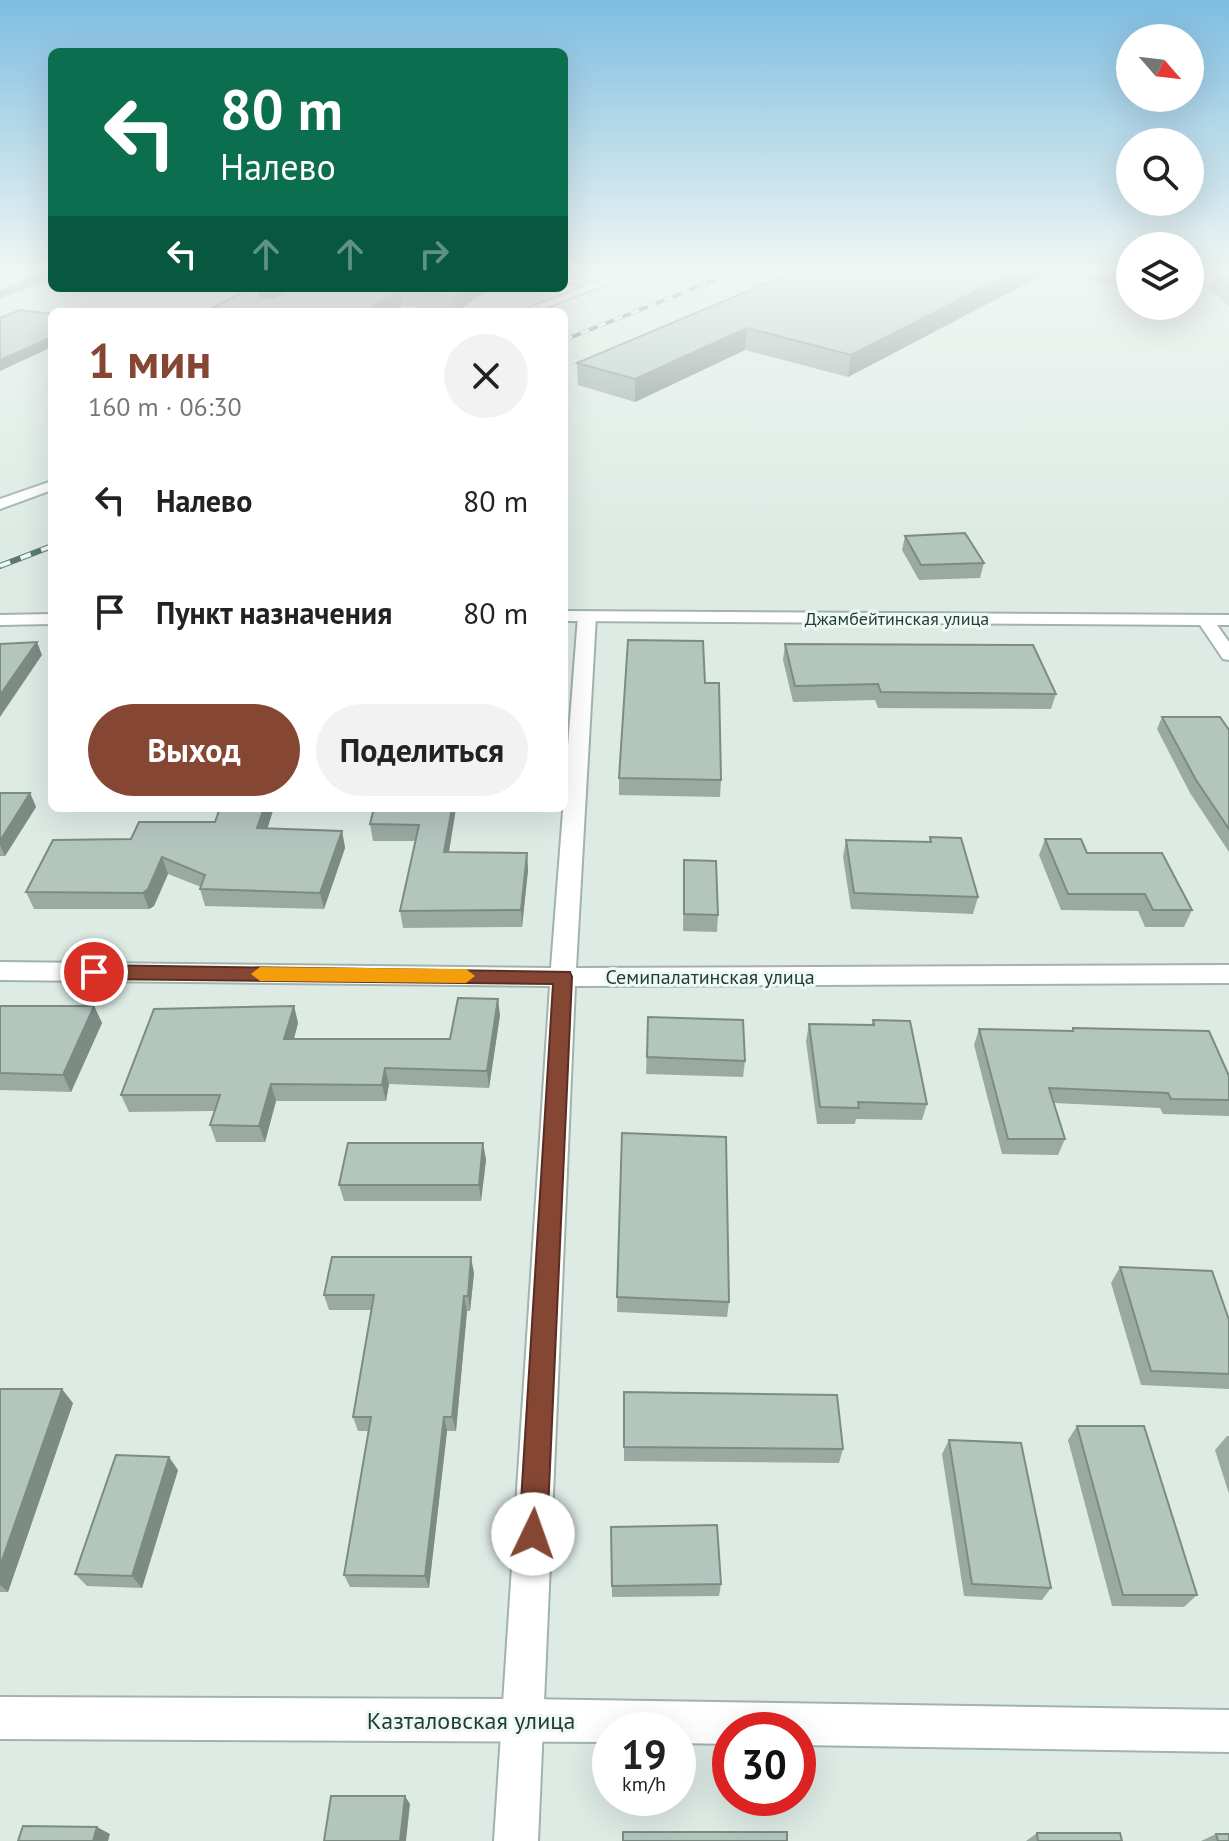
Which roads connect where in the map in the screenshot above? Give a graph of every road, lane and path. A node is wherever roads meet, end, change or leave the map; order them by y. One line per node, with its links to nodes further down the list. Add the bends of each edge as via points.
1 (48, 486): 2 (street)
2 (0, 504)
3 (575, 616): 6 (street, Джамбейтинская улица); 11 (street)
4 (48, 619): 5 (street)
5 (0, 620)
6 (1205, 620): 7 (street, Джамбейтинская улица); 8 (street)
7 (1229, 620)
8 (1229, 655)
9 (0, 971): 11 (street, Семипалатинская улица)
10 (1229, 974): 11 (street, Семипалатинская улица)
11 (563, 977): 13 (street)
12 (0, 1718): 13 (street, Казталовская улица)
13 (522, 1720): 14 (street, Казталовская улица); 15 (street)
14 (1229, 1731)
15 (516, 1841)

